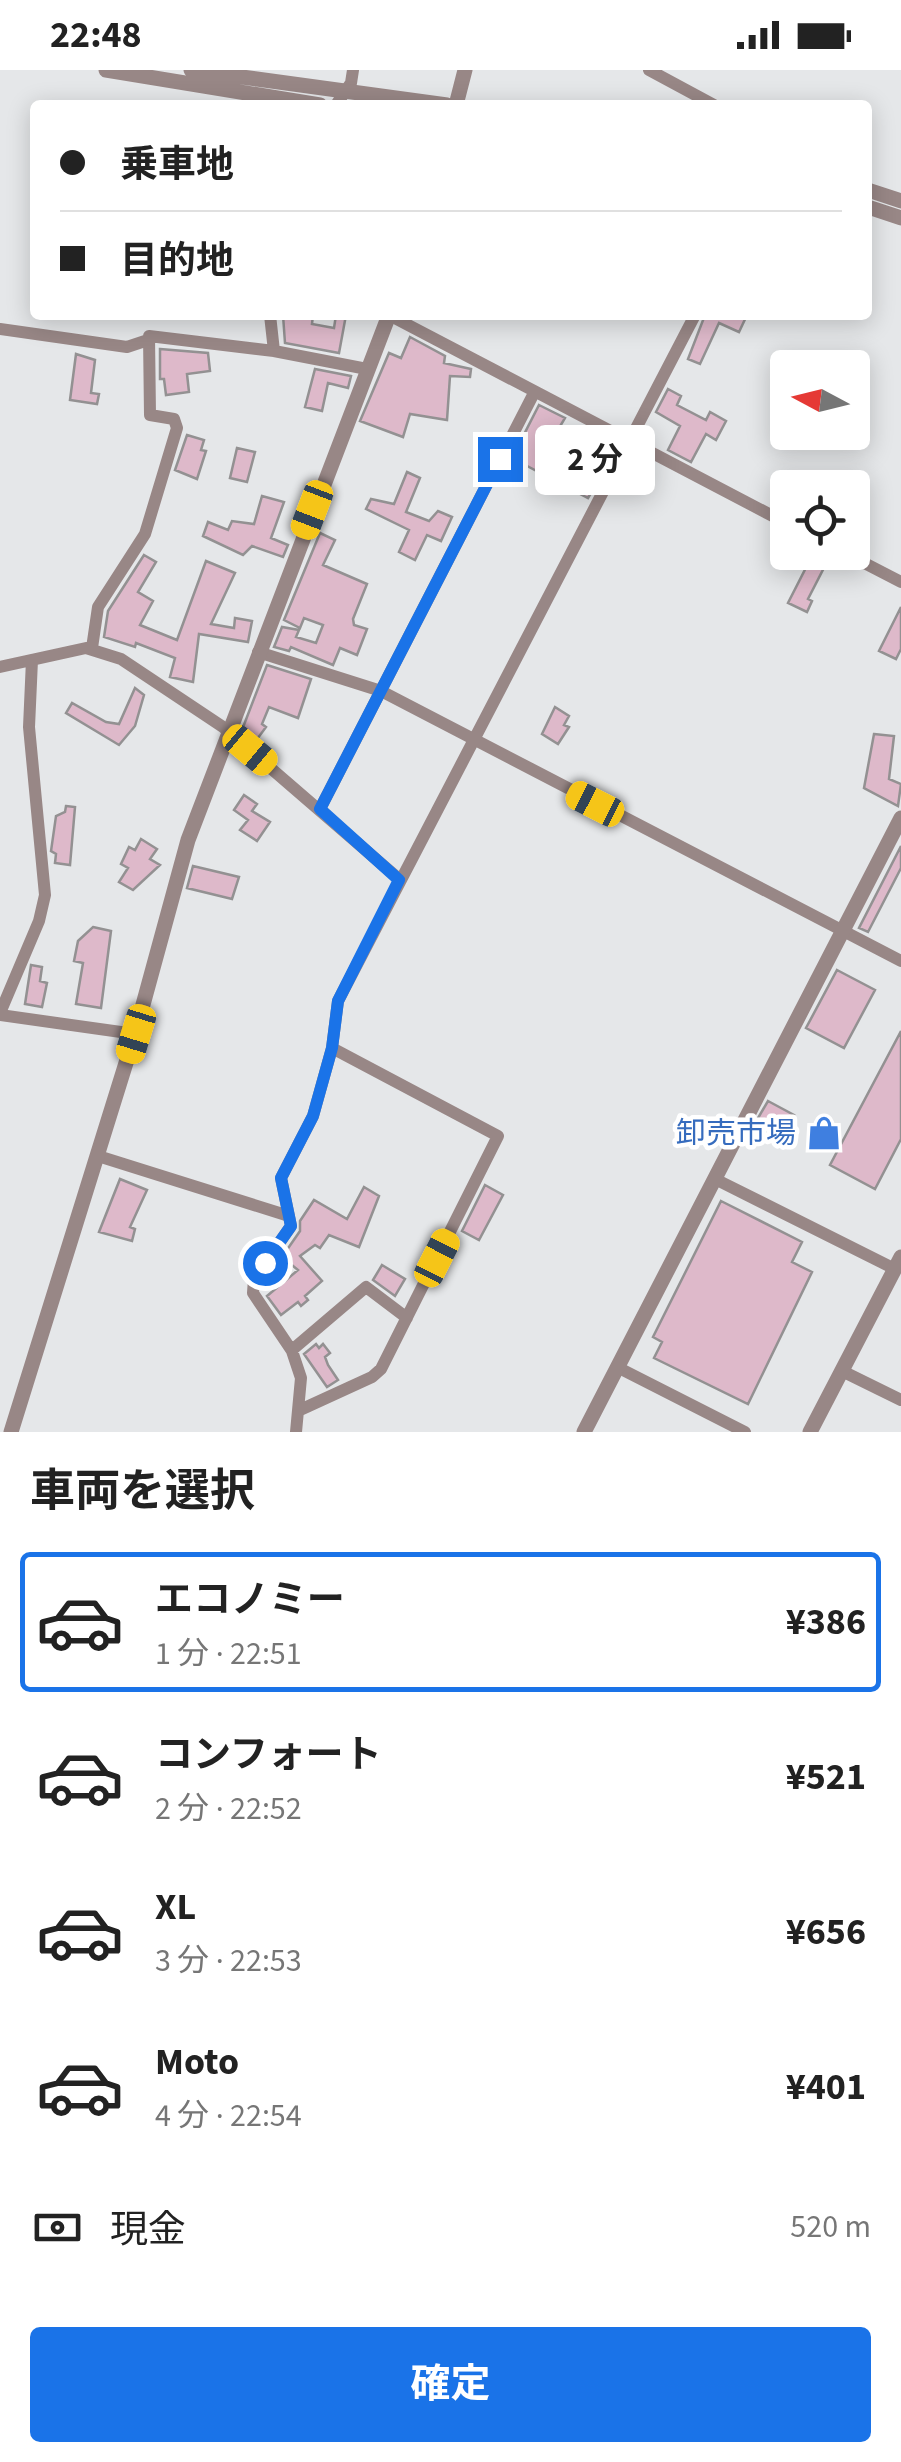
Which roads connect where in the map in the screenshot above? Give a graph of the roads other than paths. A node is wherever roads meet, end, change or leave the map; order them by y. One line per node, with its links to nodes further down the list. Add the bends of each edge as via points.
1 (106, 70): 7 (street)
2 (191, 70): 6 (street)
3 (353, 70): 6 (street)
4 (465, 70): 8 (street)
5 (649, 70): 9 (street)
6 (340, 99)
7 (289, 100)
8 (457, 100)
9 (705, 100)
10 (872, 191): 11 (street)
11 (901, 201)
12 (872, 207): 13 (street)
13 (901, 218)
14 (271, 320): 20 (street)
15 (387, 320): 21 (street)
16 (398, 320): 22 (street)
17 (692, 320): 23 (street)
18 (0, 330): 19 (street, via 127,346)
19 (148, 340): 20 (street); 27 (street, via 150,415 174,420 177,428 145,534 98,607)
20 (274, 351): 21 (street)
21 (366, 370): 28 (street)
22 (534, 393): 23 (street); 31 (street)
23 (629, 441): 24 (street); 33 (street)
24 (770, 515)
25 (870, 566): 26 (street)
26 (901, 582)
27 (92, 648): 29 (street); 32 (street)
28 (258, 652): 31 (street); 32 (street)
29 (32, 660): 30 (street); 39 (street, via 29,728 45,895)
30 (0, 668)
31 (381, 692): 33 (street); 34 (street)
32 (227, 731): 34 (street); 40 (street, via 188,840)
33 (473, 742): 36 (street); 37 (street)
34 (320, 809): 36 (street)
35 (901, 818): 37 (street)
36 (399, 880): 41 (street, via 338,1001)
37 (843, 930): 38 (street); 43 (street)
38 (901, 960)
39 (0, 1014): 40 (street)
40 (136, 1034): 42 (street)
41 (332, 1048): 44 (street, via 306,1134 281,1178); 46 (street, via 498,1136)
42 (98, 1156): 44 (street); 52 (street)
43 (715, 1179): 45 (street); 48 (street)
44 (289, 1216): 47 (street, via 291,1226 254,1278 253,1293)
45 (898, 1263): 49 (street)
46 (406, 1318): 47 (street, via 366,1287); 51 (street, via 372,1378)
47 (292, 1350): 51 (street)
48 (617, 1367): 54 (street); 55 (street)
49 (842, 1371): 50 (street); 56 (street)
50 (901, 1400)
51 (300, 1410): 53 (street)
52 (11, 1432)
53 (296, 1432)
54 (584, 1432)
55 (744, 1432)
56 (810, 1432)

